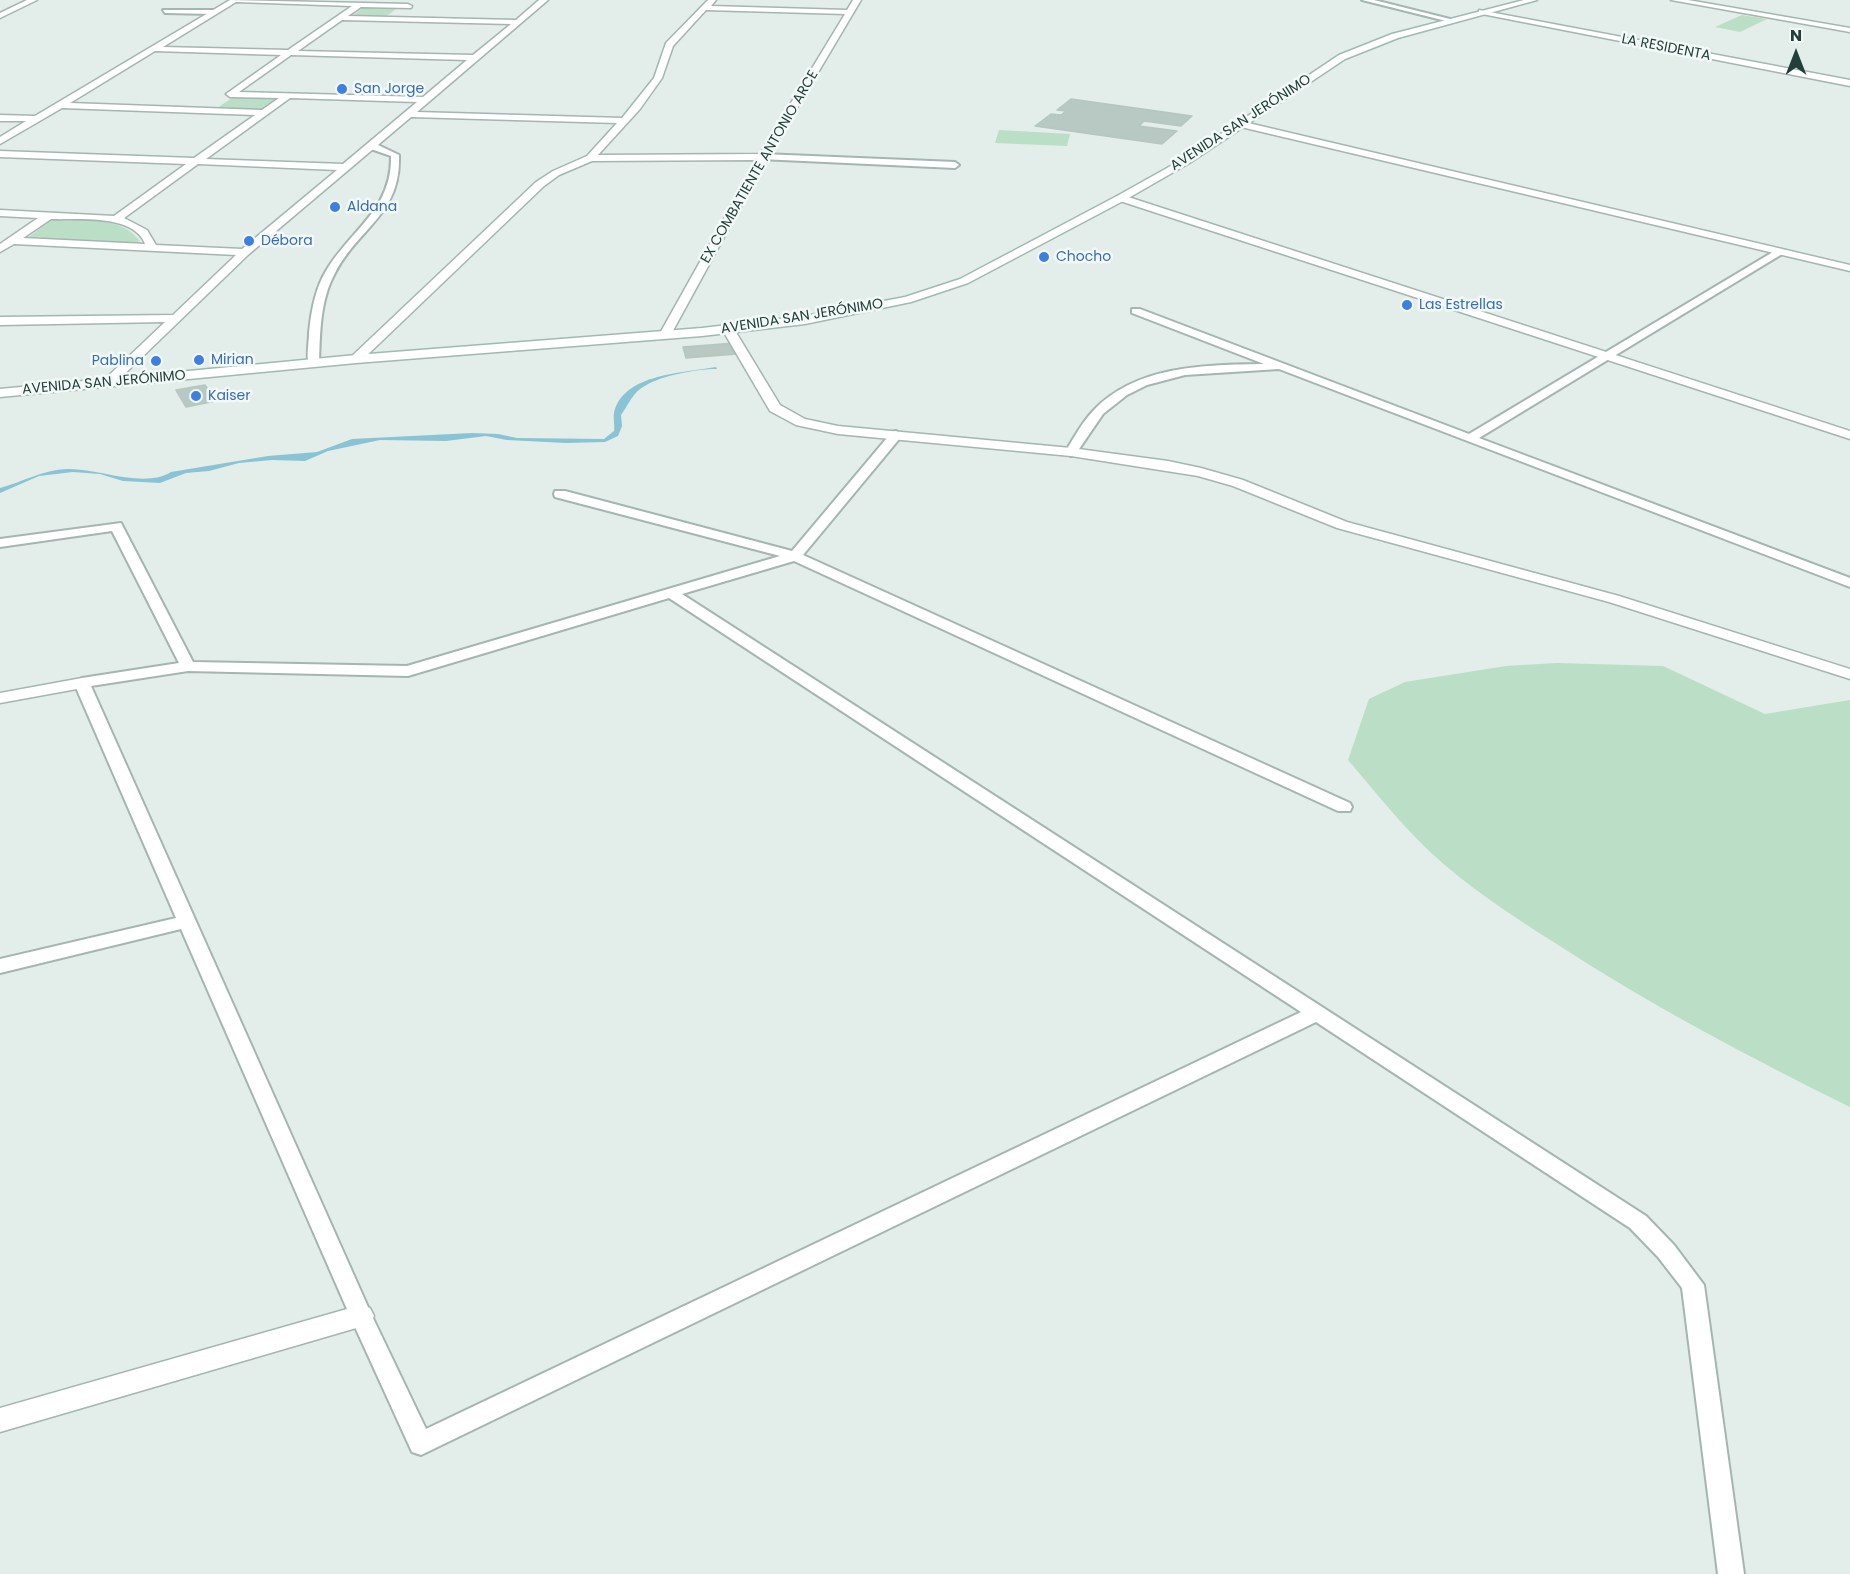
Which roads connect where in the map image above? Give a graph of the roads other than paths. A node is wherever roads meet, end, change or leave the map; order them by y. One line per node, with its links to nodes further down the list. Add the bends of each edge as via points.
1 (33, 0): 12 (street)
2 (235, 0): 11 (street); 16 (street)
3 (416, 0): 13 (street)
4 (543, 0): 23 (street)
5 (712, 0): 14 (street)
6 (857, 0): 17 (street, EX COMBATIENTE ANTONIO ARCE)
7 (1365, 0): 22 (lane)
8 (1533, 0): 18 (street, AVENIDA SAN JERÓNIMO)
9 (1675, 0): 24 (street)
10 (0, 4): 12 (street)
11 (360, 4): 13 (street); 20 (street)
12 (23, 5): 19 (street)
13 (408, 6): 21 (street)
14 (704, 9): 17 (street); 38 (street, via 669,45 658,78)
15 (165, 11): 16 (lane)
16 (213, 12): 25 (street)
17 (850, 12): 43 (street, EX COMBATIENTE ANTONIO ARCE)
18 (1482, 12): 22 (street, AVENIDA SAN JERÓNIMO); 28 (street, LA RESIDENTA)
19 (0, 16)
20 (340, 18): 21 (street); 26 (street)
21 (390, 19): 23 (street)
22 (1450, 20): 39 (street, AVENIDA SAN JERÓNIMO, via 1342,57)
23 (517, 22): 27 (street)
24 (1850, 30)
25 (155, 49): 26 (street); 32 (street)
26 (290, 53): 27 (street); 29 (street)
27 (474, 58): 31 (street)
28 (1850, 83)
29 (231, 94): 30 (street); 33 (street)
30 (289, 96): 31 (street); 34 (street)
31 (424, 100): 35 (street)
32 (59, 105): 33 (street); 37 (street)
33 (206, 110): 34 (street)
34 (264, 113): 45 (street)
35 (408, 114): 38 (street); 41 (street)
36 (0, 118): 37 (street)
37 (36, 119): 40 (street)
38 (624, 121): 44 (street)
39 (1244, 124): 48 (street, AVENIDA SAN JERÓNIMO); 55 (street)
40 (0, 141)
41 (373, 143): 47 (street); 65 (lane, via 378,150 395,155 391,195 330,273 316,317)
42 (0, 154): 45 (street)
43 (763, 157): 44 (street); 46 (lane); 62 (street, EX COMBATIENTE ANTONIO ARCE)
44 (590, 158): 64 (street, via 540,184)
45 (196, 161): 47 (street); 51 (street)
46 (955, 165)
47 (343, 167): 56 (street)
48 (1121, 198): 61 (street, AVENIDA SAN JERÓNIMO, via 1003,262 938,291 858,311); 63 (street)
49 (0, 213): 50 (street)
50 (48, 216): 51 (street); 52 (street)
51 (116, 219): 53 (street, via 144,232)
52 (12, 241): 53 (street); 54 (street)
53 (153, 248): 56 (street)
54 (0, 249)
55 (1782, 251): 57 (street); 63 (lane)
56 (245, 252): 59 (street)
57 (1850, 268)
58 (1136, 311): 66 (lane)
59 (175, 318): 60 (street); 67 (street)
60 (0, 321)
61 (728, 329): 62 (street, AVENIDA SAN JERÓNIMO); 69 (street, via 775,408 801,422)
62 (665, 335): 64 (street, AVENIDA SAN JERÓNIMO)
63 (1608, 357): 70 (street); 71 (lane)
64 (356, 359): 65 (street, AVENIDA SAN JERÓNIMO)
65 (313, 363): 67 (street, AVENIDA SAN JERÓNIMO)
66 (1282, 367): 71 (lane); 72 (lane, via 1206,369 1146,380 1102,408)
67 (108, 383): 68 (street, AVENIDA SAN JERÓNIMO)
68 (0, 393)
69 (896, 435): 72 (street); 75 (lane)
70 (1850, 435)
71 (1470, 438): 76 (lane)
72 (1071, 452): 79 (street, via 1201,472 1342,525 1614,599)
73 (560, 494): 75 (lane)
74 (0, 543): 78 (lane, via 116,526)
75 (795, 556): 77 (lane); 82 (lane)
76 (1850, 583)
77 (671, 593): 78 (lane, via 408,671); 85 (lane)
78 (188, 666): 80 (lane)
79 (1850, 674)
80 (82, 683): 81 (street); 83 (lane)
81 (0, 698)
82 (1344, 807)
83 (188, 921): 84 (lane); 86 (lane)
84 (0, 966)
85 (1317, 1013): 86 (lane, via 421,1444); 88 (lane, via 1638,1222 1693,1285)
86 (361, 1316): 87 (street)
87 (0, 1420)
88 (1731, 1574)

